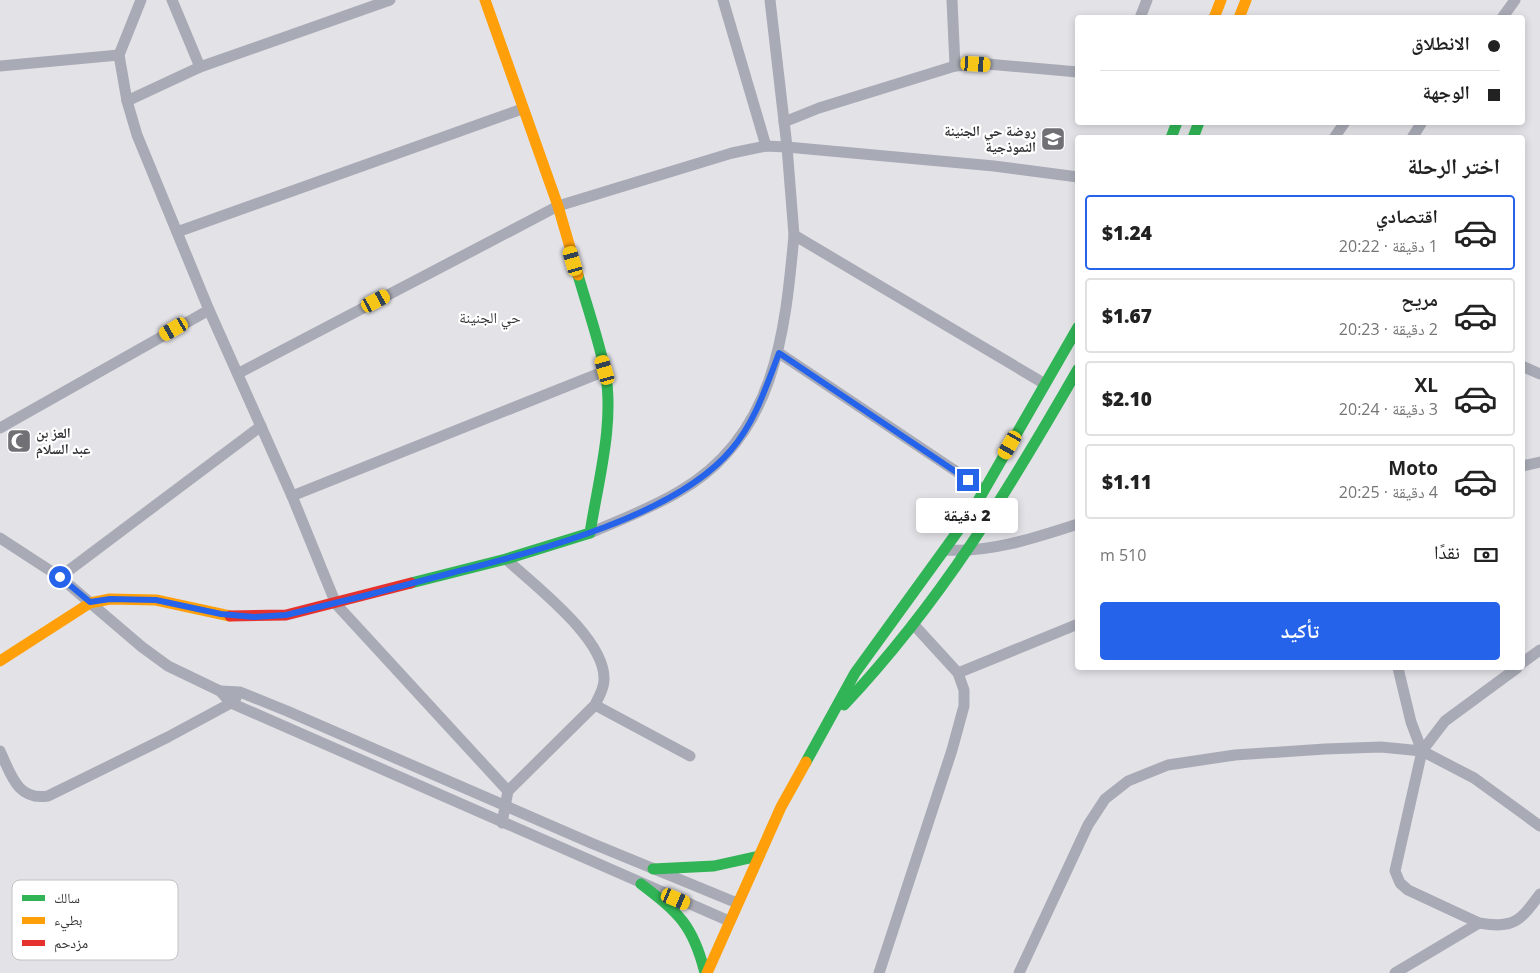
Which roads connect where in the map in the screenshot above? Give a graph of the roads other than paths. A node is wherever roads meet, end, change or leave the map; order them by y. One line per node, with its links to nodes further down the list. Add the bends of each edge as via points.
1 (141, 0): 16 (street)
2 (172, 0): 19 (street)
3 (390, 0): 19 (street)
4 (485, 0): 22 (street)
5 (723, 0): 24 (street)
6 (770, 0): 23 (street)
7 (952, 0): 18 (street)
8 (1147, 0): 12 (street)
9 (1220, 0): 13 (street)
10 (1246, 0): 14 (street)
11 (1515, 0): 15 (street)
12 (1141, 15)
13 (1215, 15)
14 (1240, 15)
15 (1504, 15)
16 (119, 55): 17 (street); 21 (street)
17 (0, 66)
18 (955, 66): 20 (street, via 982,64); 23 (street)
19 (200, 67): 21 (street)
20 (1075, 72)
21 (127, 101): 28 (street, via 146,160)
22 (522, 109): 27 (street); 28 (street)
23 (784, 122): 25 (street)
24 (766, 146): 25 (street); 27 (street)
25 (787, 147): 26 (street); 29 (street)
26 (1075, 177)
27 (558, 206): 34 (street); 35 (street)
28 (177, 232): 30 (street)
29 (794, 234): 32 (street); 38 (street)
30 (208, 310): 35 (street); 40 (street)
31 (1075, 333): 38 (street)
32 (779, 353): 43 (street); 46 (street, via 760,404 730,451 681,491)
33 (1525, 367): 37 (street)
34 (605, 370): 44 (street); 46 (street, via 606,435)
35 (239, 373): 39 (street)
36 (1075, 374): 49 (street)
37 (1540, 374)
38 (1045, 384): 43 (street)
39 (261, 426): 44 (street); 51 (street)
40 (0, 428)
41 (1540, 462): 42 (street)
42 (1525, 465)
43 (984, 490): 48 (street)
44 (292, 496): 53 (street)
45 (1075, 525): 49 (street, via 1010,544)
46 (590, 533): 50 (street)
47 (0, 538): 51 (street)
48 (946, 550): 49 (street); 66 (street, via 855,673)
49 (967, 552): 55 (street)
50 (506, 559): 53 (street); 65 (street, via 588,638 604,676 602,692)
51 (60, 577): 52 (street)
52 (90, 602): 53 (street, via 156,600 221,614 254,617 286,615); 57 (street); 62 (street, via 168,666)
53 (336, 604): 70 (street)
54 (1075, 625): 61 (street)
55 (914, 626): 61 (street); 66 (street)
56 (1540, 650): 58 (street)
57 (0, 661)
58 (1525, 661)
59 (1398, 670): 68 (street)
60 (1513, 670): 68 (street, via 1445,721)
61 (958, 673): 82 (street, via 964,690 962,714)
62 (220, 691): 63 (street); 64 (street)
63 (240, 692): 64 (street); 71 (street)
64 (231, 703): 67 (street, via 48,796 32,797 19,788); 72 (street)
65 (595, 705): 69 (street); 70 (street)
66 (830, 718): 74 (street, via 781,807)
67 (0, 751)
68 (1422, 752): 73 (street, via 1474,778); 80 (street, via 1396,861 1397,878 1408,890); 83 (street, via 1381,747 1235,755 1168,765 1128,781 1105,799 1088,825)
69 (690, 756)
70 (508, 791): 71 (street)
71 (506, 806): 72 (street); 75 (street)
72 (502, 823): 76 (street)
73 (1540, 826)
74 (759, 856): 75 (street, via 714,866); 78 (street)
75 (653, 869): 78 (street)
76 (641, 884): 79 (street); 81 (street, via 675,910 687,924 696,940)
77 (1540, 894): 80 (street, via 1523,917 1515,921 1490,925)
78 (737, 903): 79 (street)
79 (729, 921): 81 (street)
80 (1478, 923): 84 (street)
81 (706, 973)
82 (879, 973)
83 (1019, 973)
84 (1395, 973)

